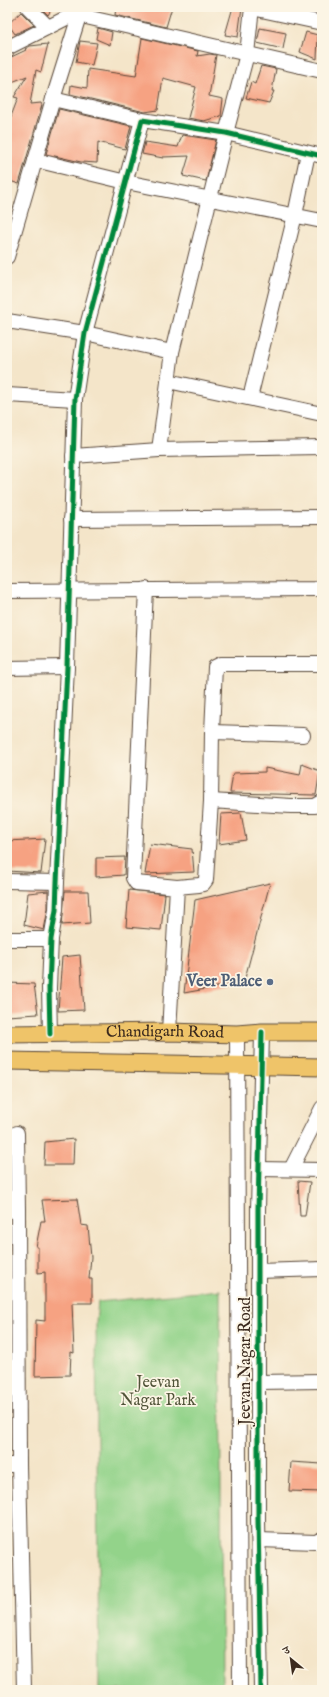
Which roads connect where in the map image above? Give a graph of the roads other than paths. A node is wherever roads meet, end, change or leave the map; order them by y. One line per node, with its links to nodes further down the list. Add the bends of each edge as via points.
1 (28, 7): 5 (street)
2 (252, 7): 4 (street); 7 (street)
3 (80, 12): 5 (street); 7 (street); 9 (street)
4 (322, 23)
5 (48, 27): 6 (street)
6 (7, 48)
7 (247, 54): 8 (street); 11 (street)
8 (322, 71)
9 (53, 99): 10 (street); 14 (street)
10 (142, 120): 11 (street); 15 (street)
11 (226, 133): 12 (street); 16 (street)
12 (308, 153): 13 (street); 17 (street)
13 (322, 156)
14 (35, 160): 15 (street); 19 (street)
15 (126, 182): 16 (street); 21 (street)
16 (210, 199): 17 (street); 22 (street)
17 (295, 215): 18 (street); 25 (street)
18 (322, 221)
19 (7, 257)
20 (7, 321): 21 (street)
21 (85, 333): 22 (street); 26 (street)
22 (172, 352): 23 (street)
23 (168, 381): 25 (street); 29 (street)
24 (7, 395): 26 (street)
25 (250, 398): 27 (street)
26 (75, 399): 30 (street)
27 (322, 414)
28 (322, 447): 29 (street)
29 (159, 450): 30 (street)
30 (74, 456): 32 (street)
31 (322, 517): 32 (street)
32 (71, 519): 35 (street)
33 (322, 587): 34 (street)
34 (146, 589): 35 (street); 46 (street, via 133,878 136,883)
35 (69, 590): 36 (street); 38 (street)
36 (7, 591)
37 (320, 664): 40 (street, via 217,666 214,669)
38 (67, 667): 39 (street); 45 (street)
39 (7, 668)
40 (212, 732): 41 (street); 42 (street)
41 (303, 735)
42 (211, 801): 43 (street, via 291,806 315,806); 46 (street, via 206,880 199,885)
43 (322, 802)
44 (7, 881): 45 (street)
45 (57, 882): 47 (street)
46 (177, 887): 49 (street)
47 (51, 939): 48 (street); 53 (street)
48 (7, 940)
49 (169, 1032): 53 (main road, Chandigarh Road); 54 (main road, Chandigarh Road)
50 (262, 1032): 51 (main road, Chandigarh Road); 54 (main road, Chandigarh Road); 57 (street, Jeevan Nagar Road)
51 (322, 1032)
52 (7, 1034): 53 (main road, Chandigarh Road)
53 (50, 1034)
54 (237, 1034): 56 (street, Jeevan Nagar Road)
55 (7, 1061): 56 (main road, Chandigarh Road)
56 (237, 1065): 57 (main road, Chandigarh Road); 74 (street, Jeevan Nagar Road)
57 (261, 1066): 58 (main road, Chandigarh Road); 61 (street, Jeevan Nagar Road)
58 (322, 1067)
59 (322, 1108): 62 (street)
60 (17, 1133): 64 (street)
61 (259, 1169): 62 (street); 66 (street, Jeevan Nagar Road)
62 (291, 1169): 63 (street)
63 (322, 1170)
64 (12, 1210): 67 (street)
65 (322, 1269): 66 (street)
66 (258, 1270): 69 (street, Jeevan Nagar Road)
67 (12, 1313): 70 (street)
68 (322, 1381): 69 (street)
69 (259, 1382): 72 (street, Jeevan Nagar Road)
70 (13, 1465): 73 (street)
71 (322, 1539): 72 (street, via 316,1542)
72 (259, 1540): 75 (street, Jeevan Nagar Road)
73 (24, 1690)
74 (240, 1690)
75 (261, 1690)

